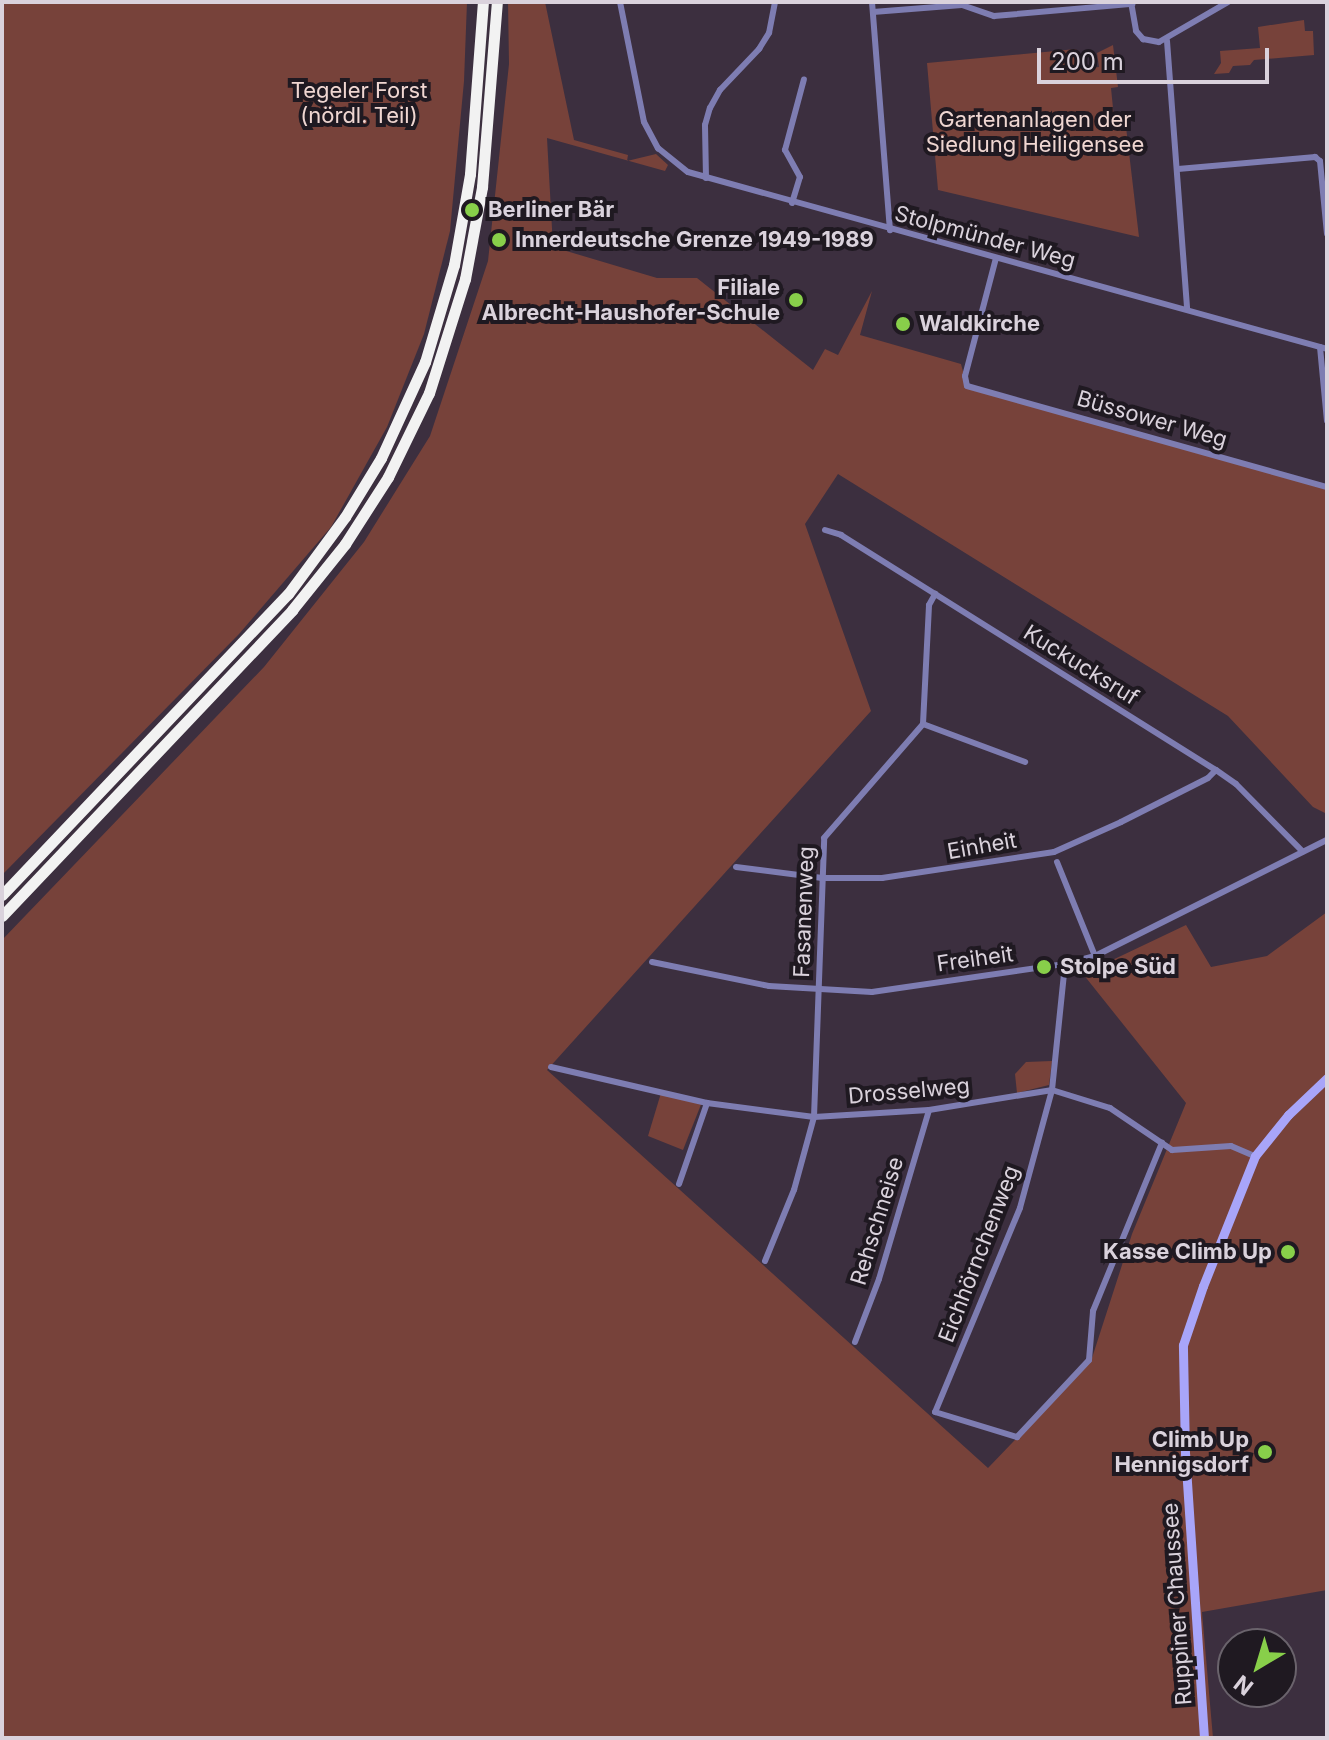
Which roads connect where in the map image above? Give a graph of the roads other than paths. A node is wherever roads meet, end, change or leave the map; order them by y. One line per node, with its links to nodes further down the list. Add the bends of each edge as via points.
1 (483, 2): 31 (highway, via 470,174 454,265 425,362 381,458 288,594)
2 (497, 2): 32 (highway, via 482,187 465,279 429,393 388,477 345,544 292,610)
3 (620, 2): 12 (street, Stolpmünder Weg, via 649,134 671,161)
4 (775, 2): 12 (street, via 769,33 710,108 705,125)
5 (872, 2): 8 (street)
6 (1228, 2): 9 (street)
7 (1132, 3): 8 (street, via 994,16 962,5); 9 (street, via 1138,34 1151,42)
8 (873, 12): 14 (street)
9 (1167, 41): 11 (street)
10 (804, 79): 13 (street, via 785,150 800,177)
11 (1178, 169): 15 (street, via 1315,157 1320,161); 17 (street)
12 (706, 178): 13 (street, Stolpmünder Weg)
13 (792, 203): 14 (street, Stolpmünder Weg)
14 (890, 230): 16 (street, Stolpmünder Weg)
15 (1327, 234)
16 (996, 258): 17 (street, Stolpmünder Weg); 20 (street, Büssower Weg, via 965,376 967,386)
17 (1187, 309): 18 (street, Stolpmünder Weg)
18 (1324, 348): 19 (street)
19 (1327, 421)
20 (1327, 487)
21 (825, 530): 22 (street, Kuckucksruf)
22 (935, 594): 23 (street, via 929,605); 25 (street, Kuckucksruf)
23 (923, 724): 24 (street); 30 (street, Fasanenweg, via 824,838)
24 (1025, 762)
25 (1216, 770): 27 (street, Kuckucksruf); 30 (street, Einheit, via 1134,816 1054,852 928,874)
26 (1327, 840): 27 (street, Freiheit)
27 (1303, 852): 33 (street, Freiheit)
28 (1057, 862): 33 (street)
29 (736, 867): 30 (street, Einheit)
30 (822, 878): 36 (street, Fasanenweg)
31 (2, 895)
32 (2, 916)
33 (1095, 956): 35 (street, Freiheit)
34 (652, 962): 36 (street, Freiheit, via 730,980)
35 (1065, 964): 36 (street, Freiheit, via 872,992); 39 (street, Eichhörnchenweg)
36 (819, 991): 42 (street, Fasanenweg)
37 (551, 1067): 40 (street, Drosselweg)
38 (1327, 1078): 44 (main road, Ruppiner Chaussee)
39 (1052, 1090): 41 (street, Drosselweg); 43 (street, Drosselweg, via 1110,1108); 43 (street, Eichhörnchenweg, via 1020,1208 935,1412 1017,1437 1089,1360 1093,1311)
40 (707, 1103): 42 (street, Drosselweg); 45 (street)
41 (929, 1110): 42 (street, Drosselweg); 47 (street, Rehschneise)
42 (814, 1117): 46 (street, Fasanenweg, via 794,1190)
43 (1162, 1143): 44 (street, Drosselweg, via 1180,1152 1231,1146)
44 (1255, 1156): 48 (main road, Ruppiner Chaussee, via 1203,1286 1182,1358)
45 (679, 1184)
46 (765, 1261)
47 (855, 1342)
48 (1204, 1738)

